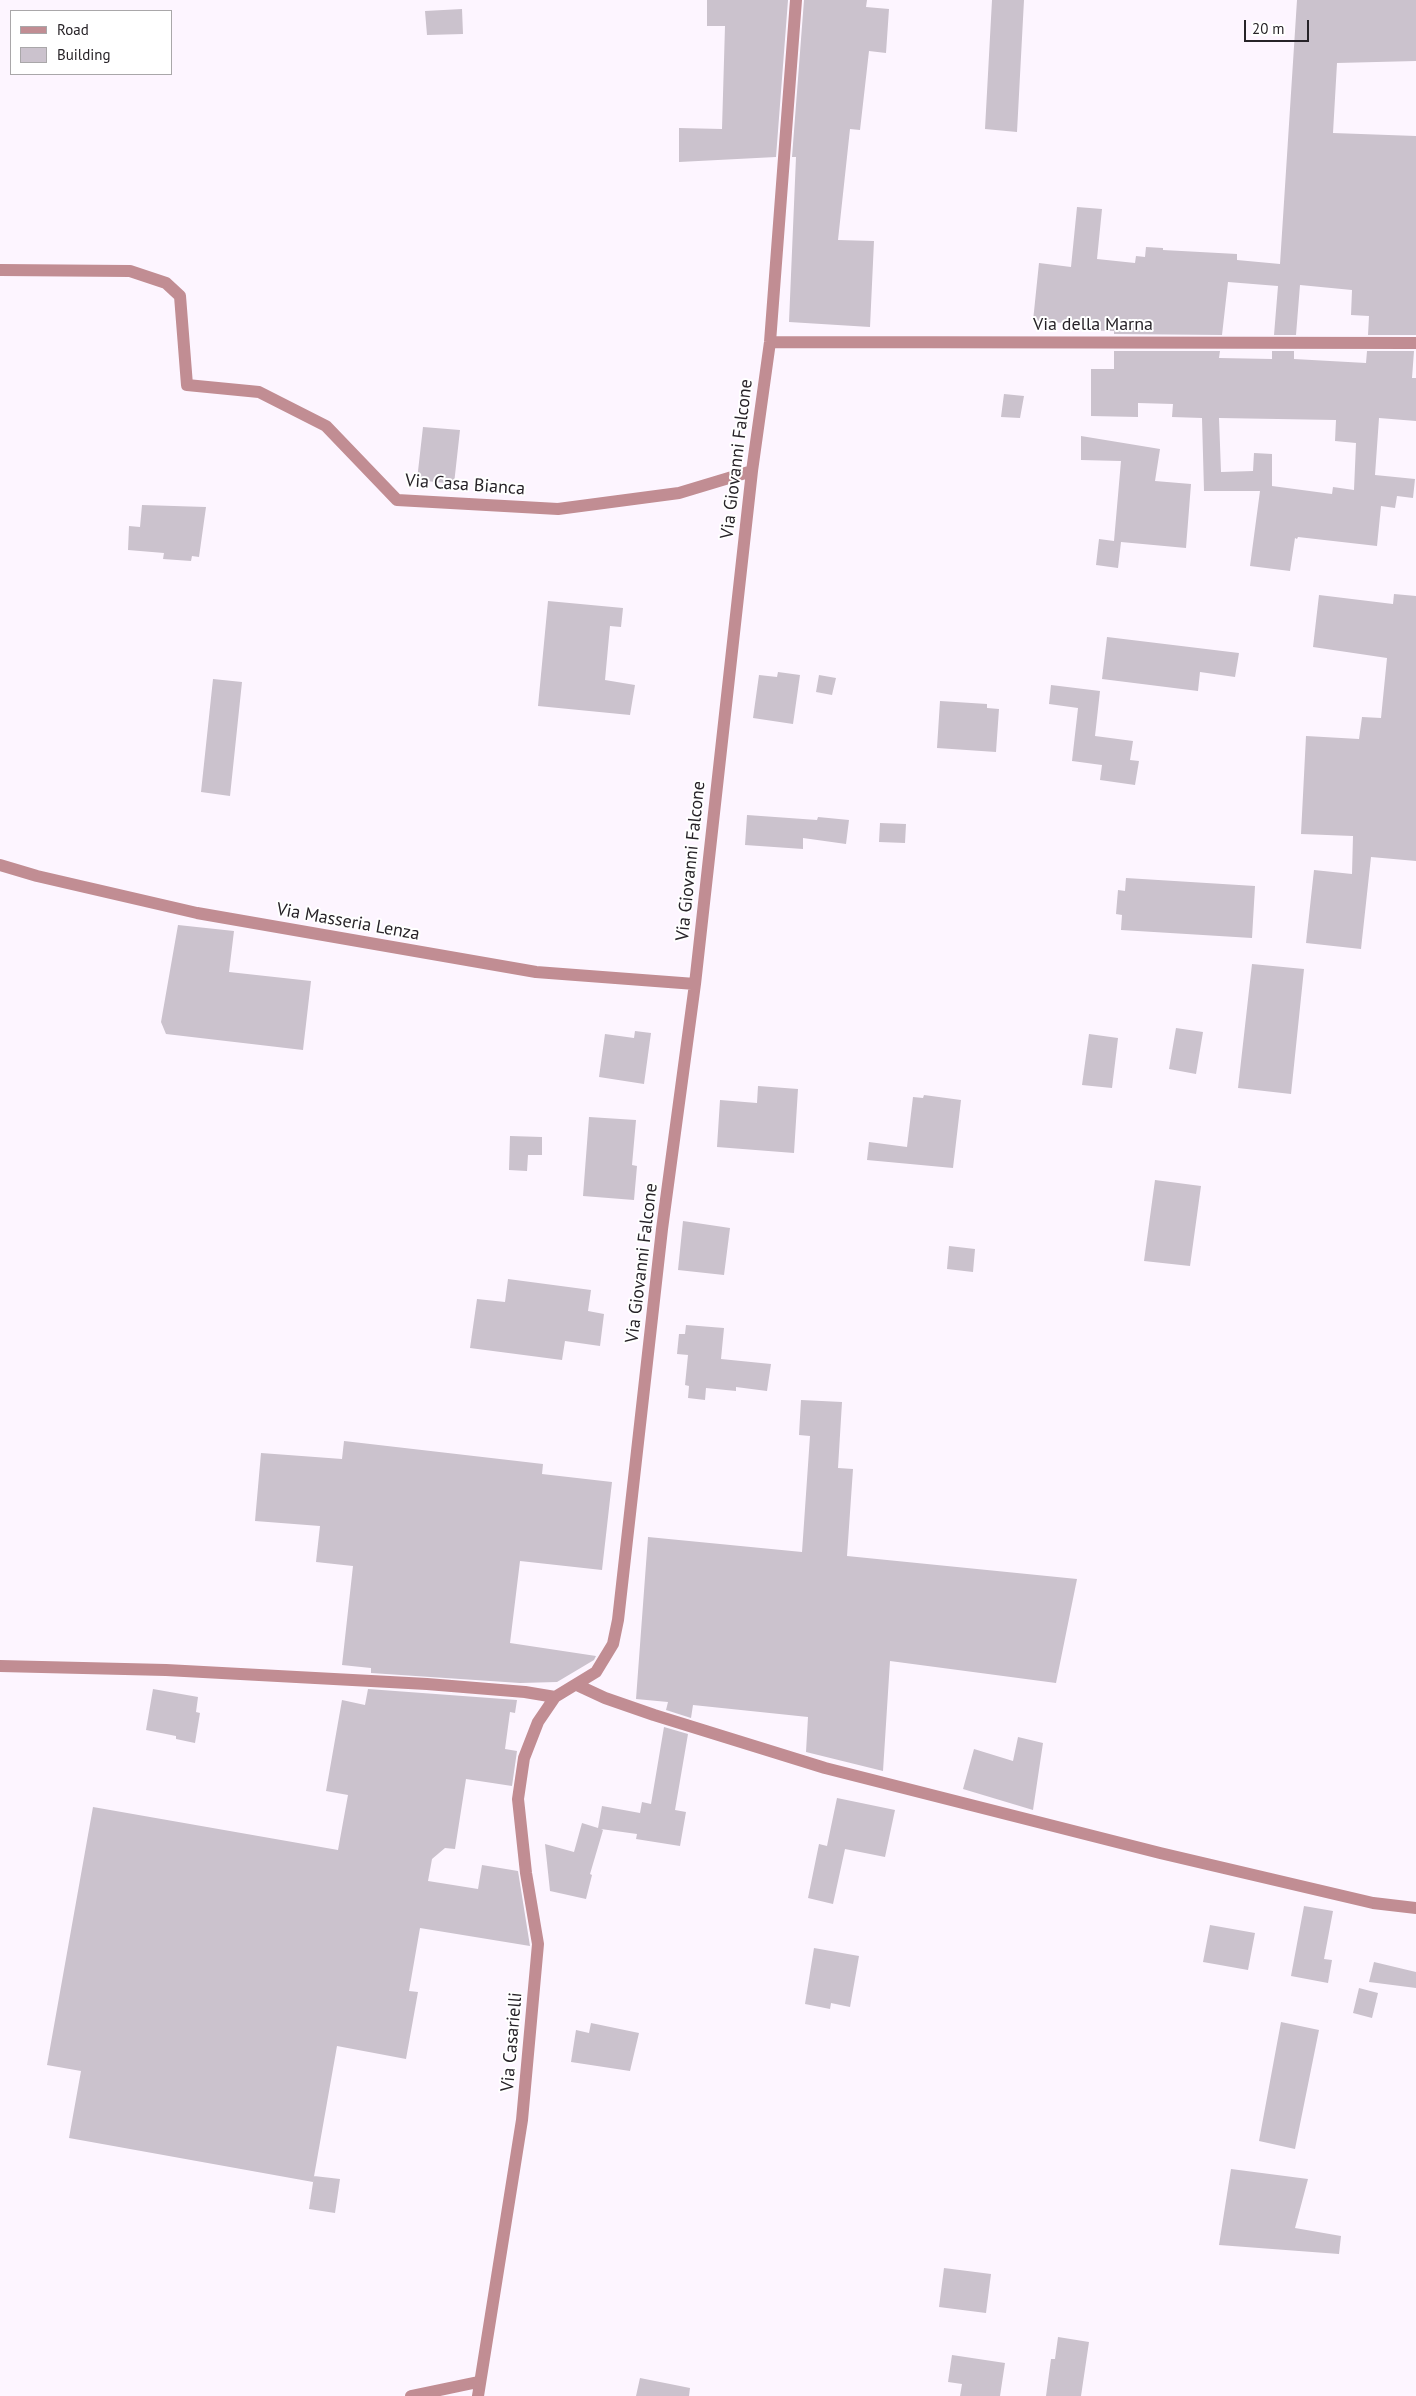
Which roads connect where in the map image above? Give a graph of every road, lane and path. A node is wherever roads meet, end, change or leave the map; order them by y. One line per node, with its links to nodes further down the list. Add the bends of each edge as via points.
1 (796, 0): 3 (street, Via Giovanni Falcone)
2 (0, 270): 5 (street, Via Casa Bianca, via 130,271 166,283 180,296 187,385 259,392 326,426 397,500 558,509 679,493)
3 (770, 342): 4 (street, Via della Marna); 5 (street, Via Giovanni Falcone)
4 (1416, 343)
5 (752, 471): 7 (street, Via Giovanni Falcone)
6 (0, 865): 7 (street, Via Masseria Lenza, via 197,913 536,972)
7 (695, 984): 9 (street, Via Giovanni Falcone, via 662,1229 618,1620 613,1644 596,1672)
8 (0, 1666): 10 (street, via 166,1670 427,1684)
9 (577, 1685): 10 (street, Via Giovanni Falcone); 11 (street, via 654,1715 825,1768 1373,1904)
10 (555, 1697): 12 (street, Via Casarielli, via 538,1722 524,1758 518,1799 538,1944 522,2120)
11 (1416, 1908)
12 (478, 2382): 13 (street); 14 (street, Via Casarielli)
13 (411, 2396)
14 (478, 2396)

